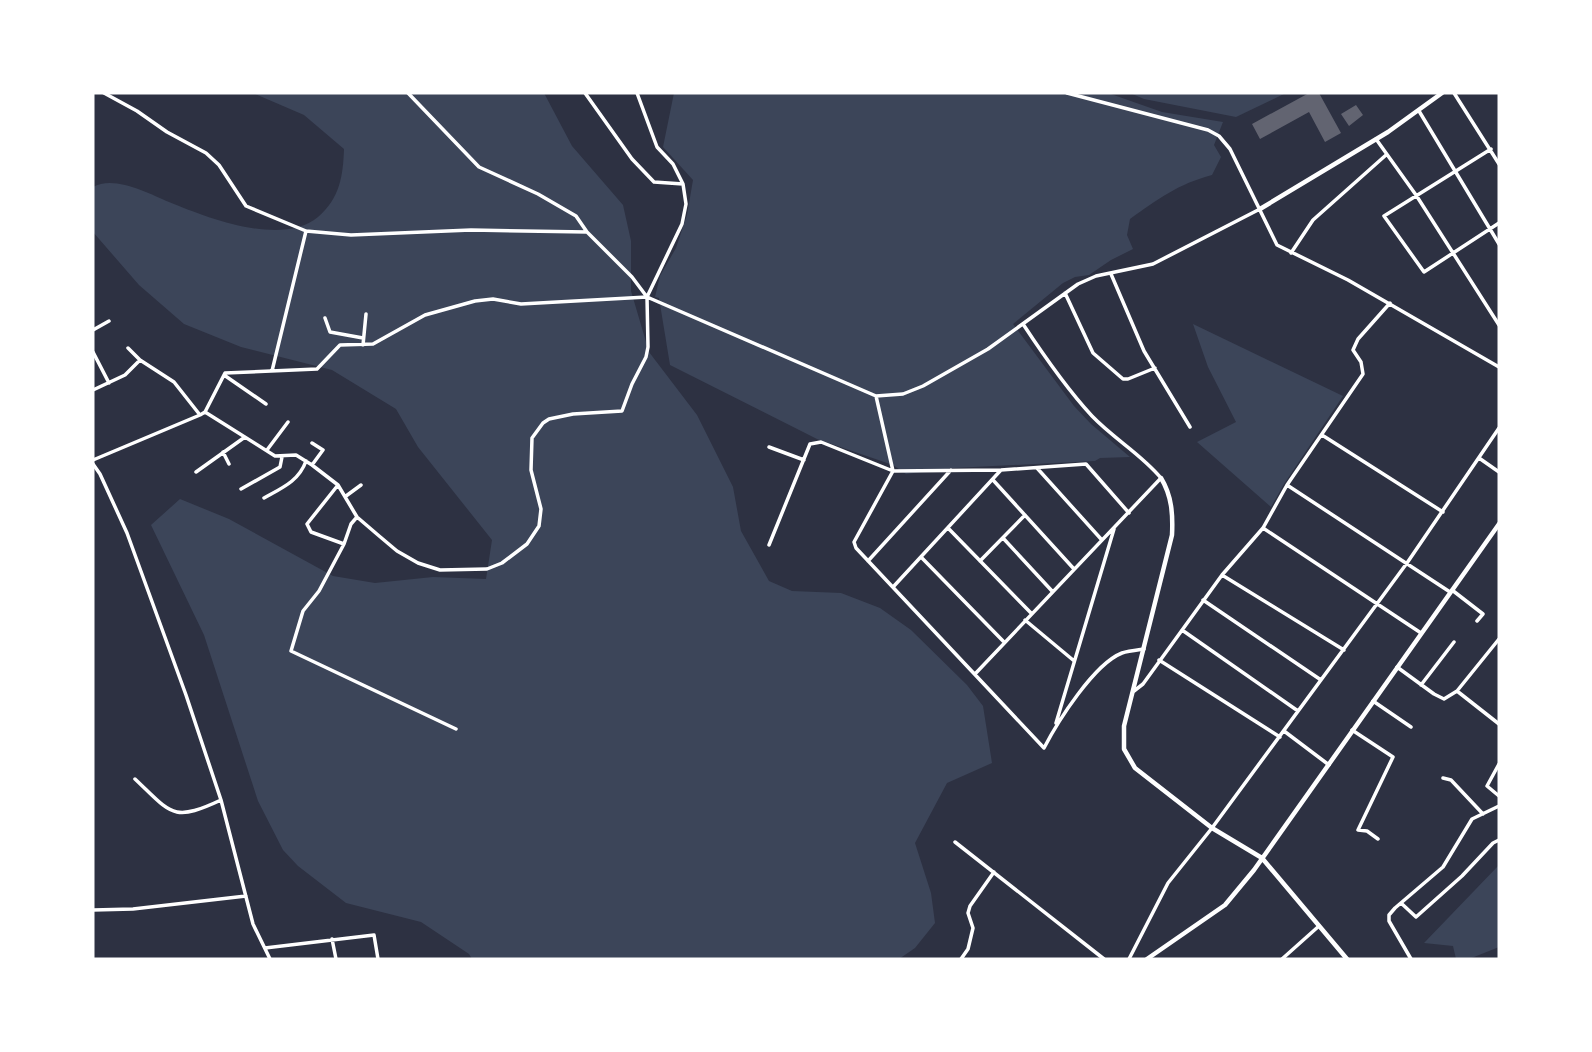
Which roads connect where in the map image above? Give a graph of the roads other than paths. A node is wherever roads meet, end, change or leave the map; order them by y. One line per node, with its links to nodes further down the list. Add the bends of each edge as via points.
1 (104, 93): 19 (street, via 206,153 246,206)
2 (408, 93): 20 (street, via 479,167 576,216)
3 (585, 93): 14 (street, via 654,182)
4 (637, 93): 14 (street, via 657,147)
5 (1067, 93): 16 (street, via 1219,136)
6 (1442, 93): 8 (street)
7 (1454, 93): 10 (street)
8 (1419, 111): 9 (street); 13 (street)
9 (1376, 139): 11 (street); 16 (street)
10 (1491, 149): 12 (street); 13 (street)
11 (1386, 155): 15 (street); 23 (street, via 1313,220)
12 (1499, 164)
13 (1456, 173): 15 (street); 18 (street)
14 (683, 184): 26 (street, via 682,224)
15 (1416, 195): 22 (street); 22 (street, via 1384,216 1424,272)
16 (1260, 209): 23 (street, via 1277,245); 24 (street, via 1153,264)
17 (1499, 223): 18 (street)
18 (1490, 229): 21 (street); 22 (street)
19 (306, 231): 20 (street, via 351,235); 41 (street)
20 (587, 232): 26 (street)
21 (1499, 244)
22 (1453, 252): 32 (street)
23 (1291, 253): 27 (street)
24 (1111, 274): 25 (street, via 1096,276); 40 (street)
25 (1065, 293): 31 (street); 40 (street, via 1094,353 1123,379)
26 (647, 297): 35 (street, via 521,304 475,301 425,315 384,339); 45 (street); 82 (street, via 648,347 622,411 549,419 534,433 531,470 541,509 539,526 515,554 486,569 440,570 397,551)
27 (1390, 303): 39 (street); 52 (street, via 1353,349 1363,374)
28 (366, 314): 34 (street)
29 (325, 318): 34 (street, via 330,332)
30 (109, 321): 33 (street)
31 (1023, 324): 45 (street, via 923,386 903,394); 71 (street, via 1093,417)
32 (1499, 325)
33 (93, 330)
34 (363, 338): 35 (street)
35 (363, 345): 41 (street, via 340,345 317,369)
36 (128, 348): 38 (street)
37 (93, 352): 43 (street)
38 (140, 360): 43 (street); 48 (street, via 174,382)
39 (1499, 367)
40 (1155, 368): 50 (street)
41 (272, 372): 42 (street)
42 (224, 375): 46 (street); 47 (street)
43 (109, 383): 44 (street)
44 (93, 390)
45 (876, 396): 68 (street)
46 (266, 404)
47 (205, 412): 48 (street); 53 (street)
48 (200, 415): 62 (street)
49 (288, 422): 56 (street)
50 (1190, 427)
51 (1499, 428): 59 (street)
52 (1322, 435): 75 (street); 79 (street)
53 (245, 437): 56 (street); 57 (street)
54 (312, 443): 64 (street, via 323,450)
55 (769, 447): 60 (street)
56 (267, 450): 58 (street)
57 (223, 452): 63 (street); 69 (street)
58 (282, 457): 61 (street, via 296,455); 76 (street, via 280,467)
59 (1479, 458): 70 (street); 79 (street)
60 (804, 460): 68 (street, via 810,444 821,442); 90 (street)
61 (306, 461): 64 (street); 78 (street, via 292,483)
62 (93, 462): 134 (street, via 149,591)
63 (229, 464)
64 (312, 465): 73 (street)
65 (1037, 468): 67 (street); 80 (street, via 1086,464); 88 (street)
66 (951, 470): 67 (street); 68 (street); 92 (street)
67 (1001, 470): 72 (street)
68 (893, 471): 92 (street, via 854,542)
69 (195, 472)
70 (1499, 472)
71 (1161, 478): 80 (street); 110 (street, via 1173,514 1172,535)
72 (993, 480): 81 (street); 85 (street)
73 (338, 485): 77 (street); 89 (street, via 307,524 311,531)
74 (361, 485): 77 (street)
75 (1287, 485): 86 (street); 94 (street)
76 (241, 489)
77 (346, 496): 82 (street)
78 (264, 498)
79 (1443, 512): 94 (street)
80 (1129, 513): 84 (street)
81 (1024, 515): 87 (street); 95 (street)
82 (357, 517): 89 (street)
83 (1499, 524): 99 (street)
84 (1115, 526): 88 (street); 112 (street)
85 (948, 528): 91 (street); 93 (street)
86 (1263, 528): 96 (street); 101 (street)
87 (1003, 538): 93 (street); 98 (street)
88 (1102, 539): 95 (street)
89 (344, 544): 125 (street, via 303,611 292,652)
90 (769, 545)
91 (921, 557): 97 (street); 108 (street)
92 (868, 561): 97 (street)
93 (980, 561): 102 (street)
94 (1407, 563): 99 (street); 101 (street)
95 (1074, 569): 98 (street)
96 (1222, 575): 100 (street); 111 (street)
97 (894, 586): 115 (street)
98 (1052, 591): 102 (street)
99 (1451, 591): 104 (street, via 1483,614); 106 (street)
100 (1203, 600): 105 (street); 116 (street)
101 (1377, 603): 106 (street); 111 (street)
102 (1031, 613): 103 (street)
103 (1025, 620): 108 (street); 112 (street)
104 (1477, 621)
105 (1181, 630): 113 (street); 121 (street)
106 (1421, 633): 114 (street)
107 (1499, 639): 119 (street)
108 (1004, 642): 115 (street)
109 (1454, 642): 117 (street)
110 (1144, 649): 118 (street); 123 (street, via 1121,653 1101,667)
111 (1343, 650): 116 (street)
112 (1073, 660): 123 (street)
113 (1159, 660): 118 (street); 128 (street)
114 (1397, 667): 117 (street); 120 (street)
115 (975, 674): 123 (street, via 1044,748)
116 (1321, 680): 121 (street)
117 (1421, 685): 119 (street, via 1444,699)
118 (1134, 691): 137 (street, via 1124,726 1124,749 1135,768)
119 (1457, 691): 122 (street)
120 (1373, 701): 124 (street); 126 (street)
121 (1298, 711): 127 (street)
122 (1499, 724)
123 (1056, 725)
124 (1411, 727)
125 (456, 729)
126 (1352, 730): 130 (street); 138 (street, via 1392,757 1358,830)
127 (1284, 731): 128 (street); 130 (street)
128 (1280, 737): 137 (street)
129 (1499, 764): 133 (street, via 1487,786)
130 (1329, 765): 141 (street)
131 (1443, 778): 136 (street, via 1451,780)
132 (135, 779): 134 (street, via 167,810 181,815)
133 (1499, 796)
134 (220, 800): 143 (street)
135 (1499, 806): 136 (street)
136 (1483, 814): 144 (street, via 1472,819 1443,867)
137 (1212, 828): 141 (street); 154 (street, via 1168,883)
138 (1378, 839)
139 (1499, 840): 144 (street, via 1416,917)
140 (954, 842): 142 (street)
141 (1262, 858): 146 (street); 155 (street, via 1225,905)
142 (994, 872): 152 (street, via 970,906 973,928); 153 (street)
143 (246, 895): 145 (street); 148 (street)
144 (1401, 903): 158 (street, via 1389,921)
145 (93, 910)
146 (1320, 926): 156 (street); 157 (street)
147 (332, 939): 148 (street); 150 (street); 151 (street, via 374,935)
148 (265, 948): 149 (street)
149 (270, 959)
150 (336, 959)
151 (378, 959)
152 (961, 959)
153 (1104, 959)
154 (1129, 959)
155 (1147, 959)
156 (1282, 959)
157 (1347, 959)
158 (1411, 959)

